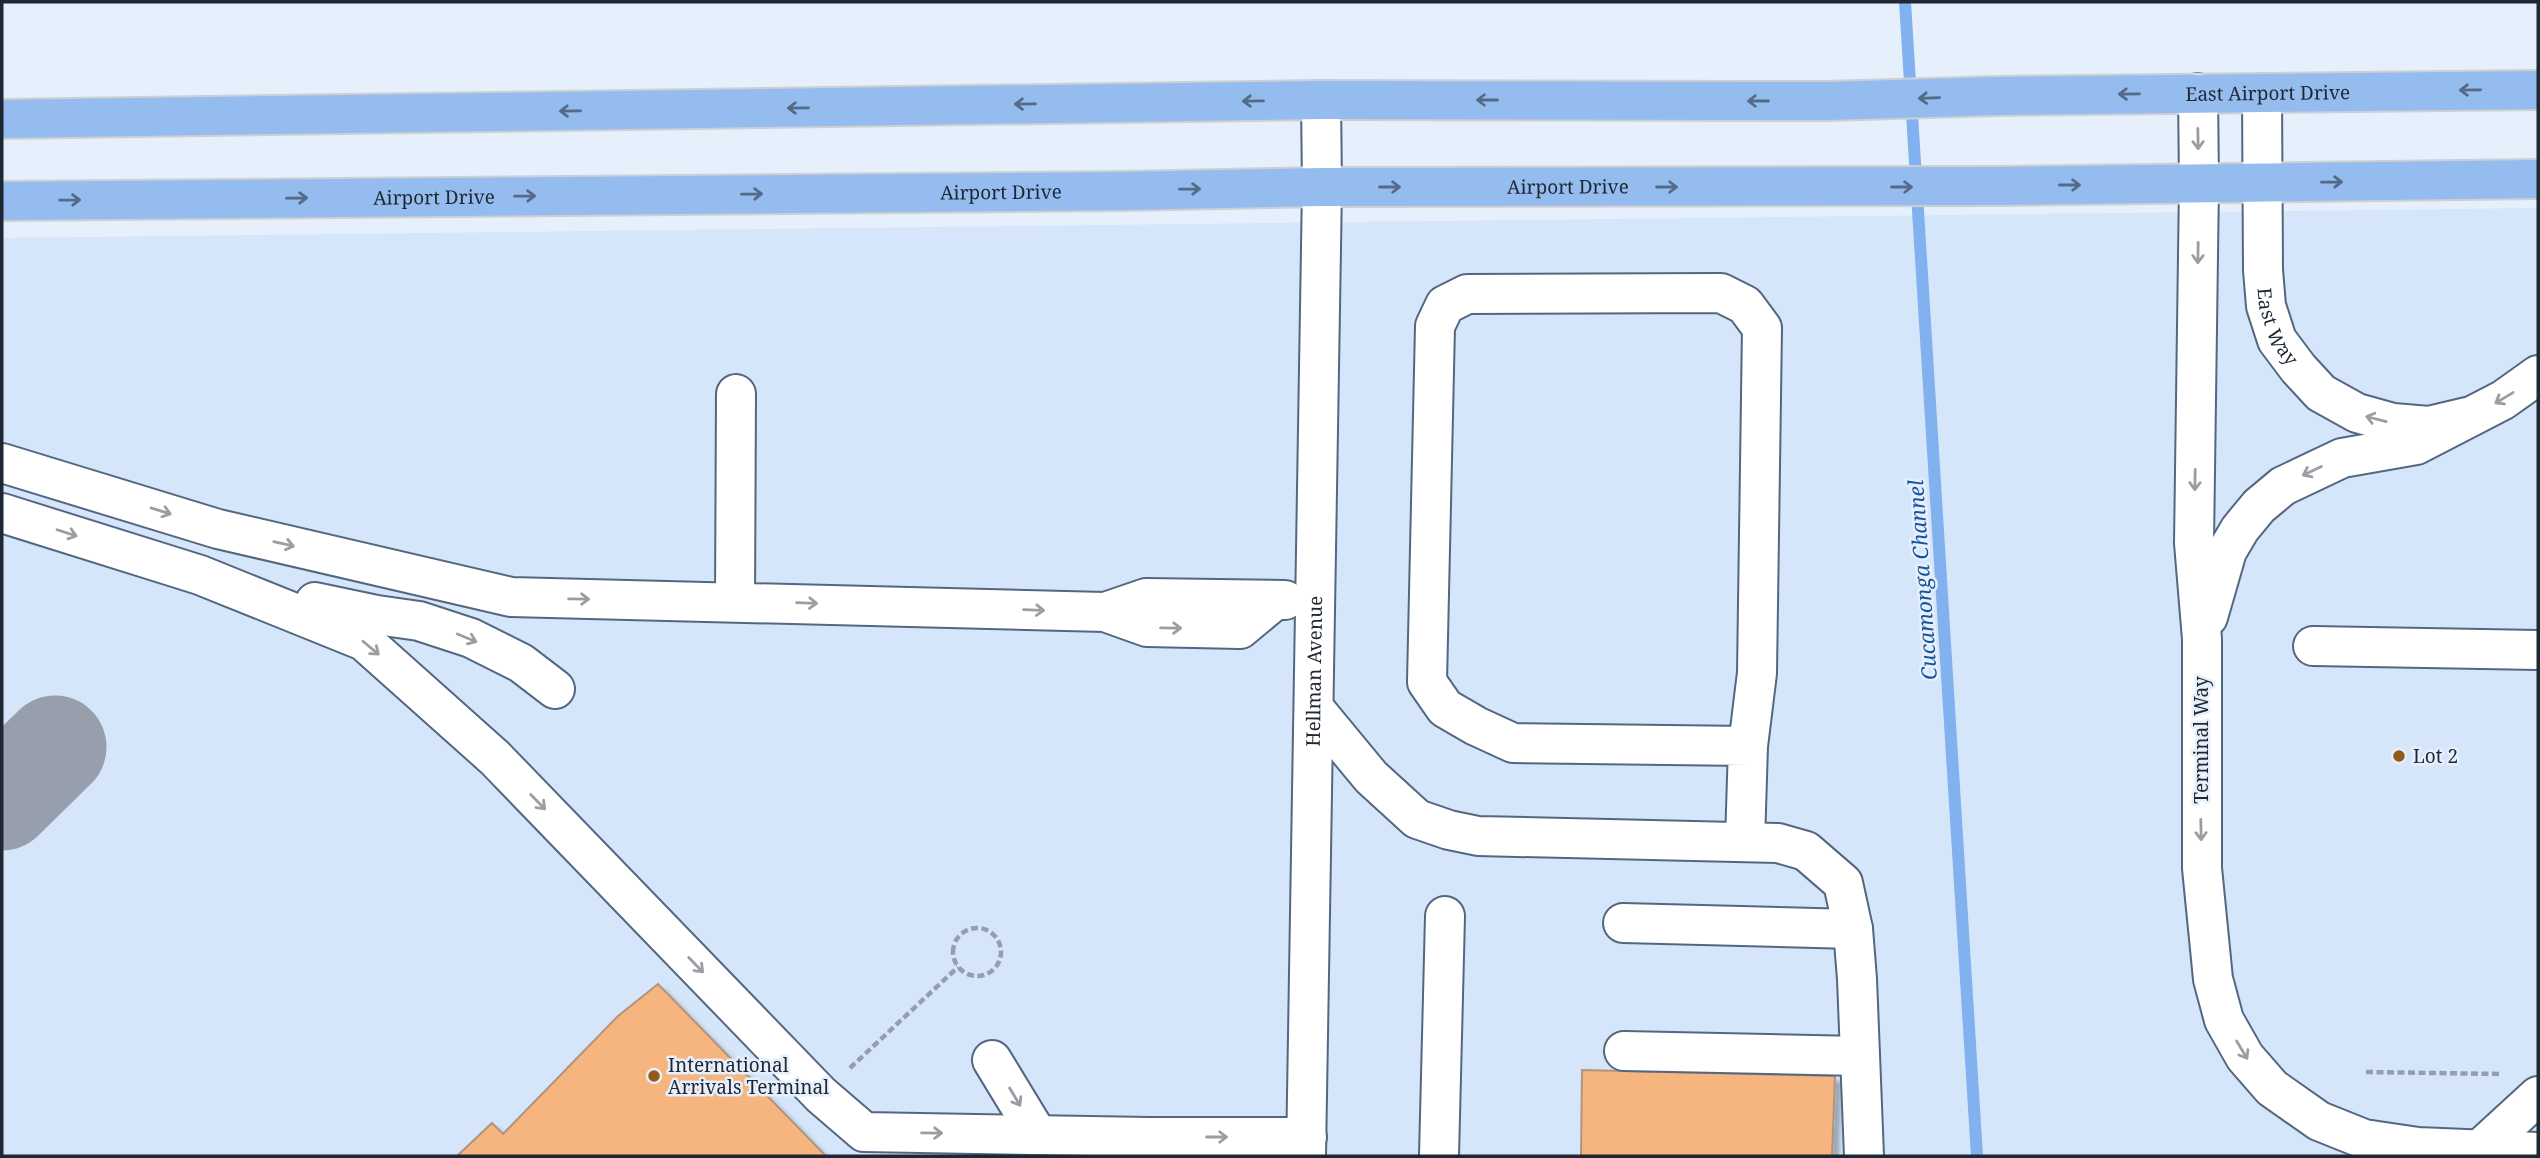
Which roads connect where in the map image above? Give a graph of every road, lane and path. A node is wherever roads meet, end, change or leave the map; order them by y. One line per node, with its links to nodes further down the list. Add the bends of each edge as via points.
1 (2538, 89): 3 (main road, East Airport Drive, one-way to 3)
2 (2197, 93): 3 (main road, East Airport Drive); 4 (main road, East Airport Drive, one-way to 4, via 1826,101); 8 (street, Terminal Way, one-way to 8)
3 (2262, 93): 7 (street, East Way)
4 (1321, 100): 5 (main road, one-way to 5); 9 (street, Hellman Avenue)
5 (2, 119)
6 (2538, 179): 7 (main road, one-way to 6)
7 (2264, 182): 8 (main road); 13 (street, East Way, one-way to 7, via 2429,426 2357,413 2321,393 2298,368 2277,340 2266,306)
8 (2199, 184): 9 (main road, Airport Drive, one-way to 8); 19 (street, Terminal Way, one-way to 19, via 2194,543)
9 (1322, 187): 10 (main road, Airport Drive, one-way to 9); 18 (street, Hellman Avenue)
10 (2, 201)
11 (2538, 375): 13 (street, East Way, one-way to 13)
12 (736, 394): 17 (street)
13 (2468, 417): 19 (street, East Way, one-way to 19, via 2416,445 2342,458 2283,486 2259,506 2227,551)
14 (2, 463): 17 (street, one-way to 17, via 218,529 511,597)
15 (2, 513): 16 (street, one-way to 16)
16 (210, 579): 22 (street, one-way to 22, via 419,621 471,638 521,663); 35 (street, one-way to 35, via 364,641 495,758)
17 (735, 601): 18 (street, one-way to 18, via 1105,612 1146,598)
18 (1315, 602): 23 (street, Hellman Avenue)
19 (2202, 639): 38 (street, Terminal Way, one-way to 38, via 2202,868 2213,979 2224,1020 2245,1057 2272,1088)
20 (2312, 646): 21 (street)
21 (2538, 650)
22 (555, 689)
23 (1314, 708): 25 (street, via 1371,777 1417,819 1449,831 1478,836); 37 (street, Hellman Avenue)
24 (1748, 746): 24 (street, via 1757,673 1762,328 1745,305 1721,293 1466,294 1445,304 1435,326 1427,682 1445,708 1513,743); 25 (street)
25 (1745, 842): 28 (street, via 1797,848 1826,866 1843,883)
26 (1445, 916): 41 (street)
27 (1623, 923): 28 (street)
28 (1853, 929): 31 (street)
29 (958, 967): 29 (path, via 980,976 995,969 1002,955 998,939 986,929 963,932 954,944); 35 (path)
30 (1624, 1051): 31 (street)
31 (1860, 1056): 42 (street)
32 (992, 1059): 36 (street, one-way to 36)
33 (2366, 1072): 34 (path)
34 (2525, 1085): 39 (street)
35 (821, 1095): 36 (street, one-way to 36, via 864,1132)
36 (1037, 1134): 37 (street, one-way to 37)
37 (1306, 1147)
38 (2359, 1148): 39 (street, Terminal Way)
39 (2478, 1151): 40 (street, Terminal Way)
40 (2538, 1152)
41 (1438, 1156)
42 (1864, 1156)

